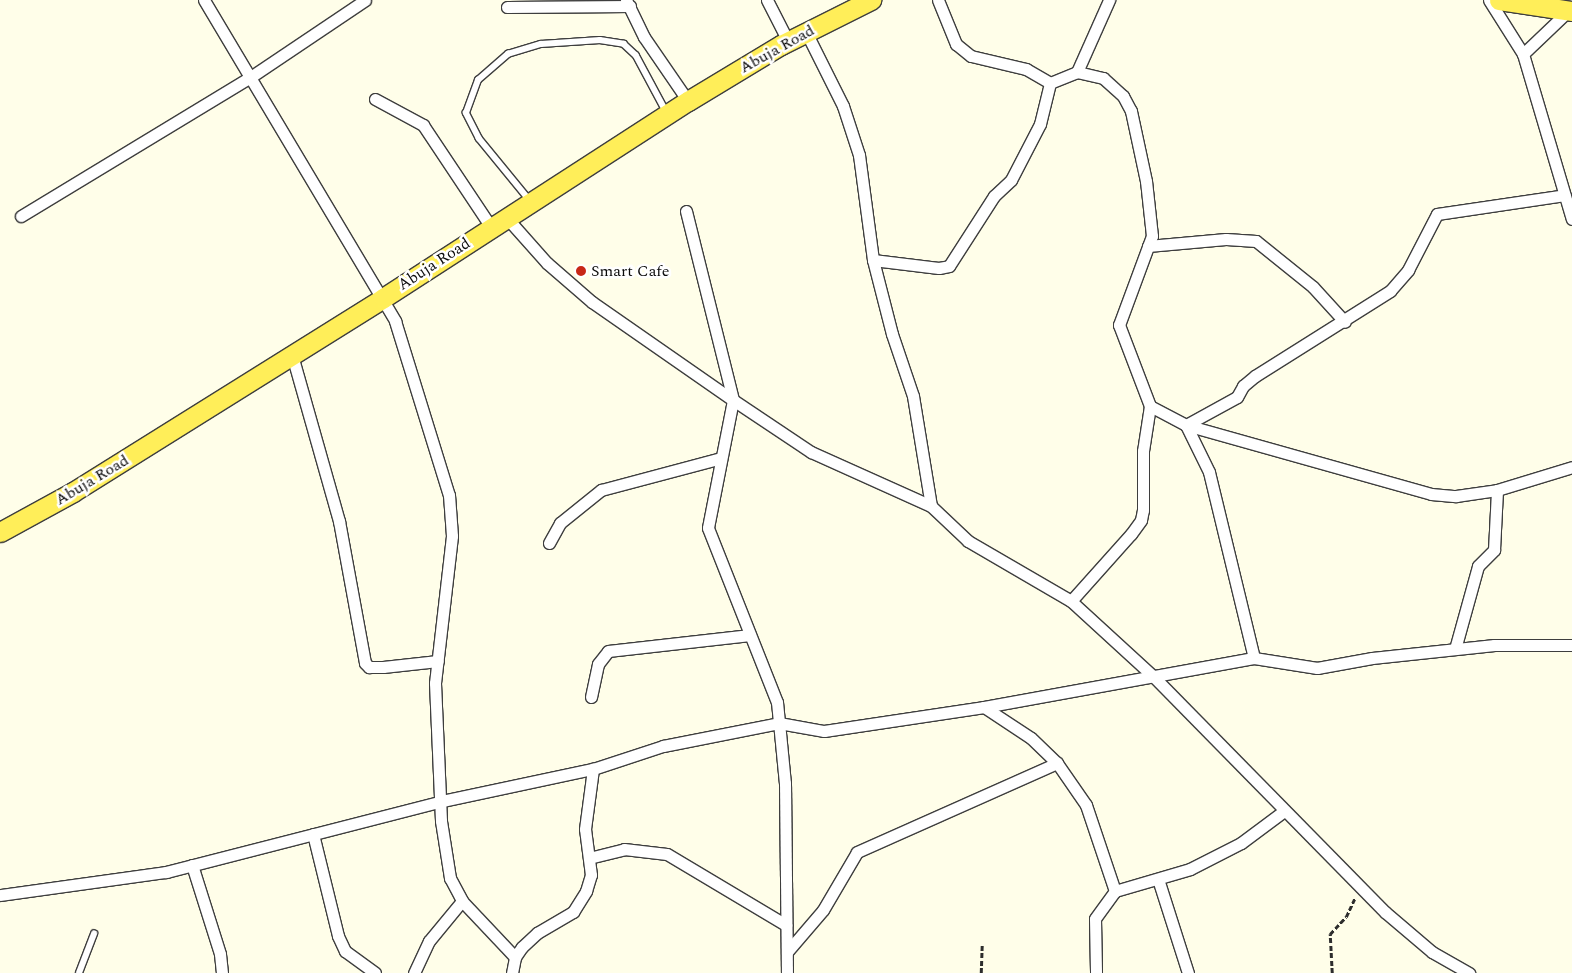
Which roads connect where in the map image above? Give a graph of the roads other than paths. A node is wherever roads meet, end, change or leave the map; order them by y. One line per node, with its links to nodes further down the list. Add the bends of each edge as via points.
1 (204, 0): 17 (street)
2 (365, 0): 17 (street)
3 (767, 0): 14 (street)
4 (871, 0): 13 (main road, Abuja Road)
5 (938, 0): 18 (street, via 956,44 971,56 1026,69)
6 (1109, 0): 16 (street)
7 (1489, 0): 15 (street)
8 (1499, 0): 10 (main road)
9 (628, 3): 11 (street); 20 (street, via 644,37)
10 (1546, 4): 12 (main road)
11 (507, 7)
12 (1570, 11): 15 (street)
13 (806, 32): 14 (main road, Abuja Road); 29 (street, via 843,106 859,155)
14 (788, 42): 20 (main road, Abuja Road)
15 (1523, 54): 22 (street)
16 (1077, 72): 18 (street); 28 (street, via 1107,81 1123,96 1131,111 1146,181 1152,236)
17 (252, 76): 25 (street); 30 (street, via 305,172)
18 (1050, 83): 29 (street, via 1040,124 1011,180 994,196 948,266 940,268)
19 (375, 99): 27 (street, via 423,126)
20 (688, 101): 21 (main road, Abuja Road)
21 (667, 114): 23 (main road, Abuja Road); 23 (lane, via 636,55 624,44 600,40 541,44 508,54 478,80 466,113 479,140)
22 (1564, 195): 26 (street); 31 (street, via 1437,214 1408,270 1390,291)
23 (530, 202): 27 (main road, Abuja Road)
24 (686, 211): 33 (street)
25 (21, 216)
26 (1572, 219)
27 (498, 222): 30 (main road, Abuja Road); 33 (street, via 592,302)
28 (1148, 246): 31 (street, via 1226,239 1256,241 1313,287); 34 (street, via 1119,325)
29 (873, 260): 39 (street, via 892,334 913,396)
30 (383, 298): 32 (main road, Abuja Road); 47 (street, via 395,321 449,495 452,536)
31 (1345, 322): 35 (street, via 1255,376 1243,386 1237,397)
32 (292, 355): 40 (main road, Abuja Road, via 74,492); 47 (street, via 339,521 365,663 369,667 383,667)
33 (734, 400): 36 (street); 39 (street, via 811,452)
34 (1150, 406): 35 (street); 42 (street, via 1143,451 1141,520)
35 (1186, 425): 38 (street, via 1431,494 1456,496); 46 (street, via 1208,472)
36 (721, 458): 41 (street, via 601,490 560,523); 43 (street, via 708,528)
37 (1572, 466): 38 (street)
38 (1497, 490): 45 (street, via 1494,550 1478,566)
39 (931, 506): 42 (street, via 968,540)
40 (0, 532)
41 (548, 543)
42 (1072, 601): 48 (street)
43 (750, 635): 49 (street, via 608,651 598,664); 51 (street, via 777,702)
44 (1572, 644): 45 (street)
45 (1455, 649): 46 (street, via 1317,668)
46 (1254, 658): 48 (street)
47 (438, 661): 54 (street, via 435,683)
48 (1155, 678): 50 (street); 55 (street)
49 (591, 697)
50 (984, 707): 51 (street, via 824,731); 52 (street, via 1031,738)
51 (779, 724): 53 (street, via 663,746); 63 (street, via 785,783)
52 (1058, 763): 60 (street, via 1086,806); 65 (street, via 857,852 823,910)
53 (592, 769): 54 (street); 57 (street, via 585,829)
54 (442, 801): 56 (street); 62 (street, via 450,878)
55 (1284, 811): 59 (street, via 1241,842 1190,869); 75 (street, via 1360,887 1432,952)
56 (312, 834): 58 (street); 69 (street, via 338,936 346,951)
57 (589, 858): 63 (street, via 624,849 667,854); 66 (street, via 591,876 573,912 537,933)
58 (192, 865): 61 (street, via 166,872); 68 (street, via 220,954)
59 (1158, 879): 60 (street); 74 (street)
60 (1115, 891): 73 (street, via 1095,919)
61 (0, 895)
62 (462, 901): 66 (street); 70 (street, via 429,941)
63 (786, 925): 65 (street)
64 (94, 934): 67 (lane)
65 (786, 952): 72 (street)
66 (515, 957): 71 (street)
67 (78, 973)
68 (222, 973)
69 (375, 973)
70 (414, 973)
71 (512, 973)
72 (787, 973)
73 (1096, 973)
74 (1188, 973)
75 (1469, 973)

